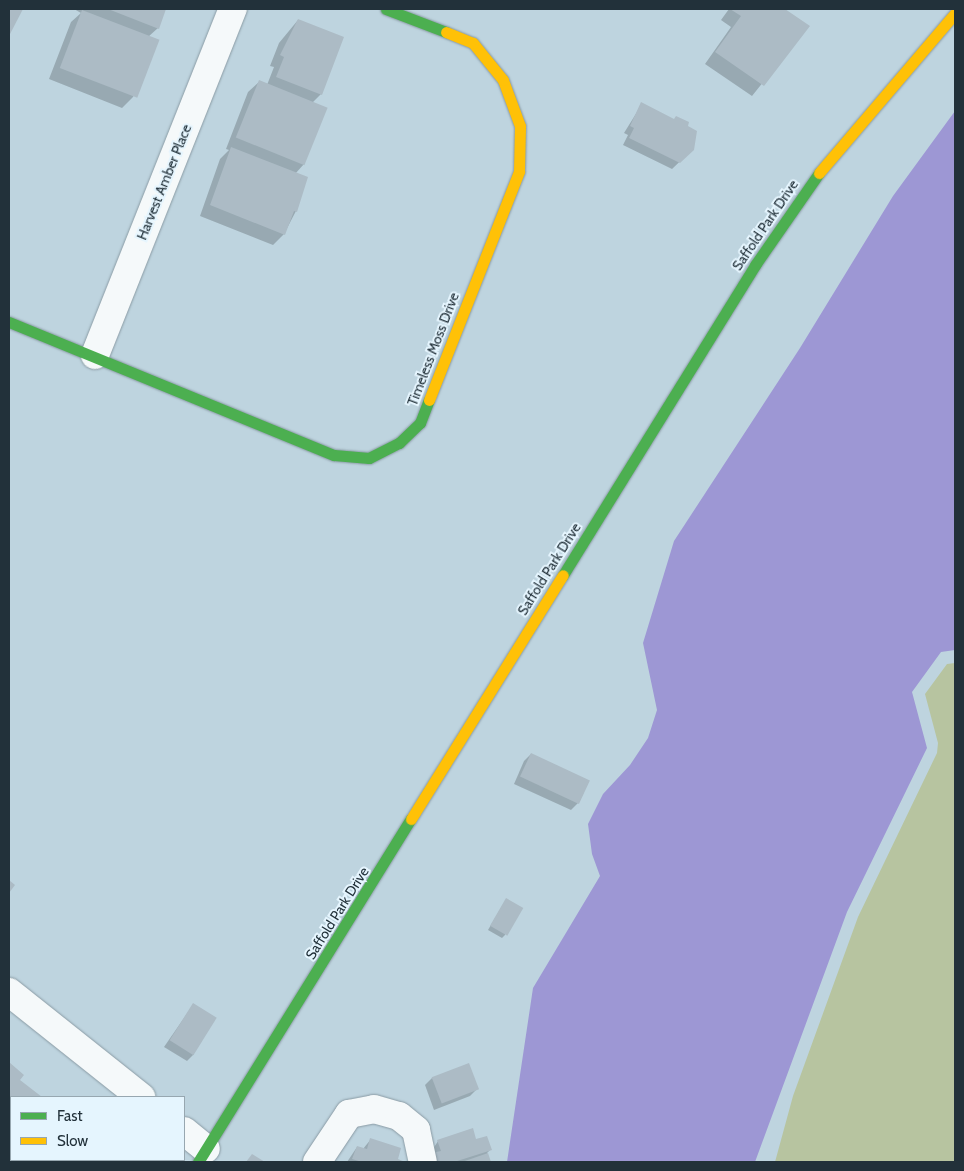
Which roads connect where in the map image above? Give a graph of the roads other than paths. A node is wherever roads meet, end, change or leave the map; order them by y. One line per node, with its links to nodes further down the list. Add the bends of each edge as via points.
1 (233, 9): 5 (street, Harvest Amber Place)
2 (386, 9): 5 (street, Timeless Moss Drive, via 473,43 503,80 520,126 519,171 420,423 399,443 369,458 334,455)
3 (955, 12): 9 (street, Saffold Park Drive, via 825,164 755,265)
4 (9, 322): 5 (street, Timeless Moss Drive)
5 (95, 355)
6 (9, 992): 7 (street)
7 (140, 1096)
8 (185, 1132): 9 (street)
9 (202, 1156)
10 (317, 1162): 11 (street, via 349,1114 374,1109 399,1116 416,1130)
11 (423, 1162)

